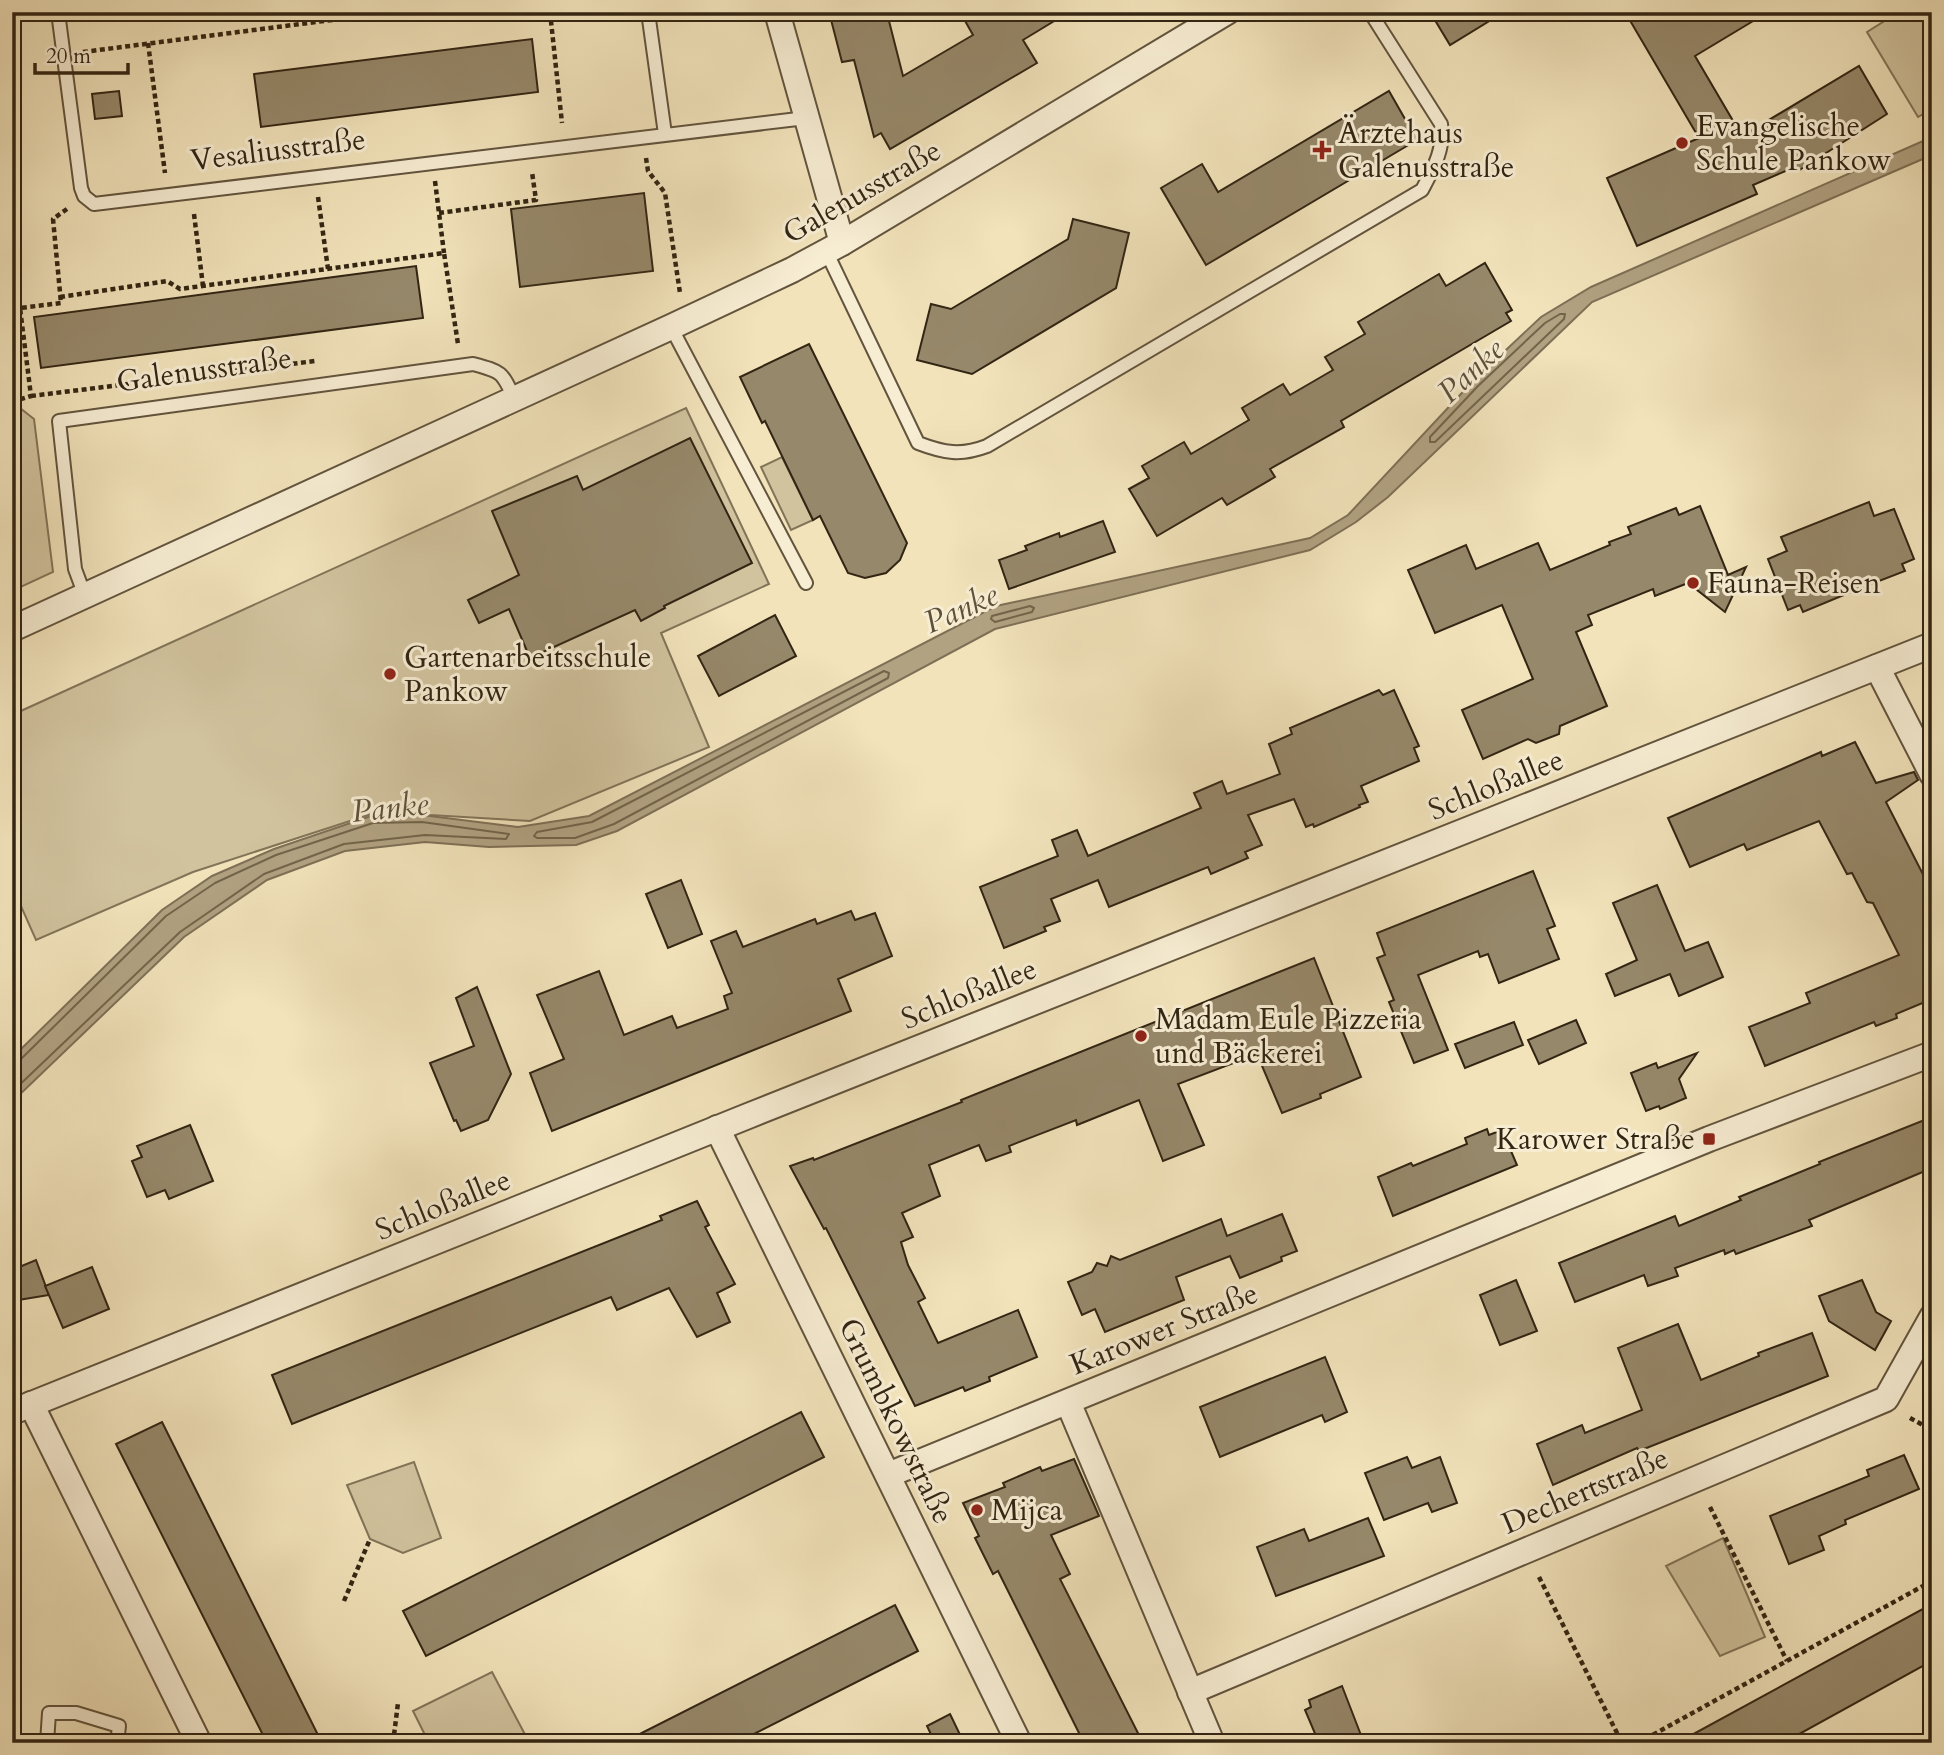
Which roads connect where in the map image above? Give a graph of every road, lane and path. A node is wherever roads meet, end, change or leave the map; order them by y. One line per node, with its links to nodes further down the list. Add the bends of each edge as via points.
1 (58, 12): 9 (lane)
2 (394, 12): 8 (path)
3 (550, 12): 11 (path)
4 (648, 12): 12 (lane)
5 (777, 12): 10 (street)
6 (1227, 12): 21 (street, Galenusstraße)
7 (1370, 12): 21 (lane, via 1441,124 1437,161 1422,190 987,446 968,453 918,443)
8 (148, 43): 9 (path); 16 (path)
9 (63, 55): 19 (lane)
10 (806, 118): 12 (lane, Vesaliusstraße); 21 (street)
11 (562, 122)
12 (665, 134): 13 (lane, Vesaliusstraße)
13 (642, 137): 14 (lane, Vesaliusstraße); 25 (path, via 648,171 665,193)
14 (529, 151): 15 (lane, Vesaliusstraße); 20 (path, via 536,200)
15 (432, 163): 17 (lane, Vesaliusstraße); 20 (path)
16 (164, 173)
17 (315, 177): 18 (lane, Vesaliusstraße); 23 (path)
18 (191, 192): 19 (lane, Vesaliusstraße, via 94,204); 24 (path)
19 (85, 196): 26 (path, via 53,219)
20 (439, 213): 22 (path)
21 (834, 247): 29 (street, Galenusstraße)
22 (444, 253): 23 (path); 30 (path)
23 (328, 269): 24 (path)
24 (203, 286): 26 (path, via 180,289 167,281)
25 (680, 293)
26 (60, 297): 27 (path, via 61,303)
27 (20, 308): 28 (path); 32 (path, via 31,396)
28 (12, 309)
29 (671, 327): 31 (street, Galenusstraße); 33 (lane)
30 (458, 344)
31 (515, 400): 34 (street, Galenusstraße); 34 (lane, Galenusstraße, via 499,371 473,364 59,421 75,569)
32 (12, 402)
33 (806, 583)
34 (85, 596): 35 (street, Galenusstraße)
35 (12, 629)
36 (1932, 645): 37 (street, Schloßallee)
37 (1877, 667): 38 (street); 40 (street, Schloßallee)
38 (1932, 774)
39 (1932, 1054): 42 (street, Karower Straße, via 1709,1139)
40 (717, 1128): 43 (street, Schloßallee); 46 (street, Grumbkowstraße)
41 (1932, 1317): 53 (street, Dechertstraße, via 1886,1399)
42 (1068, 1402): 46 (street, Karower Straße); 53 (street)
43 (22, 1408): 57 (street, Schloßallee)
44 (1910, 1418): 45 (path)
45 (1932, 1430)
46 (888, 1475): 59 (street, Grumbkowstraße)
47 (1710, 1507): 52 (path)
48 (370, 1539): 51 (path)
49 (1539, 1577): 61 (path)
50 (1932, 1581): 52 (path)
51 (344, 1601)
52 (1787, 1661): 62 (path)
53 (1190, 1692): 60 (street)
54 (398, 1703): 58 (path)
55 (47, 1743): 56 (lane, via 49,1713 76,1713 119,1726)
56 (117, 1743)
57 (199, 1743)
58 (393, 1743)
59 (1019, 1743)
60 (1212, 1743)
61 (1622, 1743)
62 (1638, 1743)

